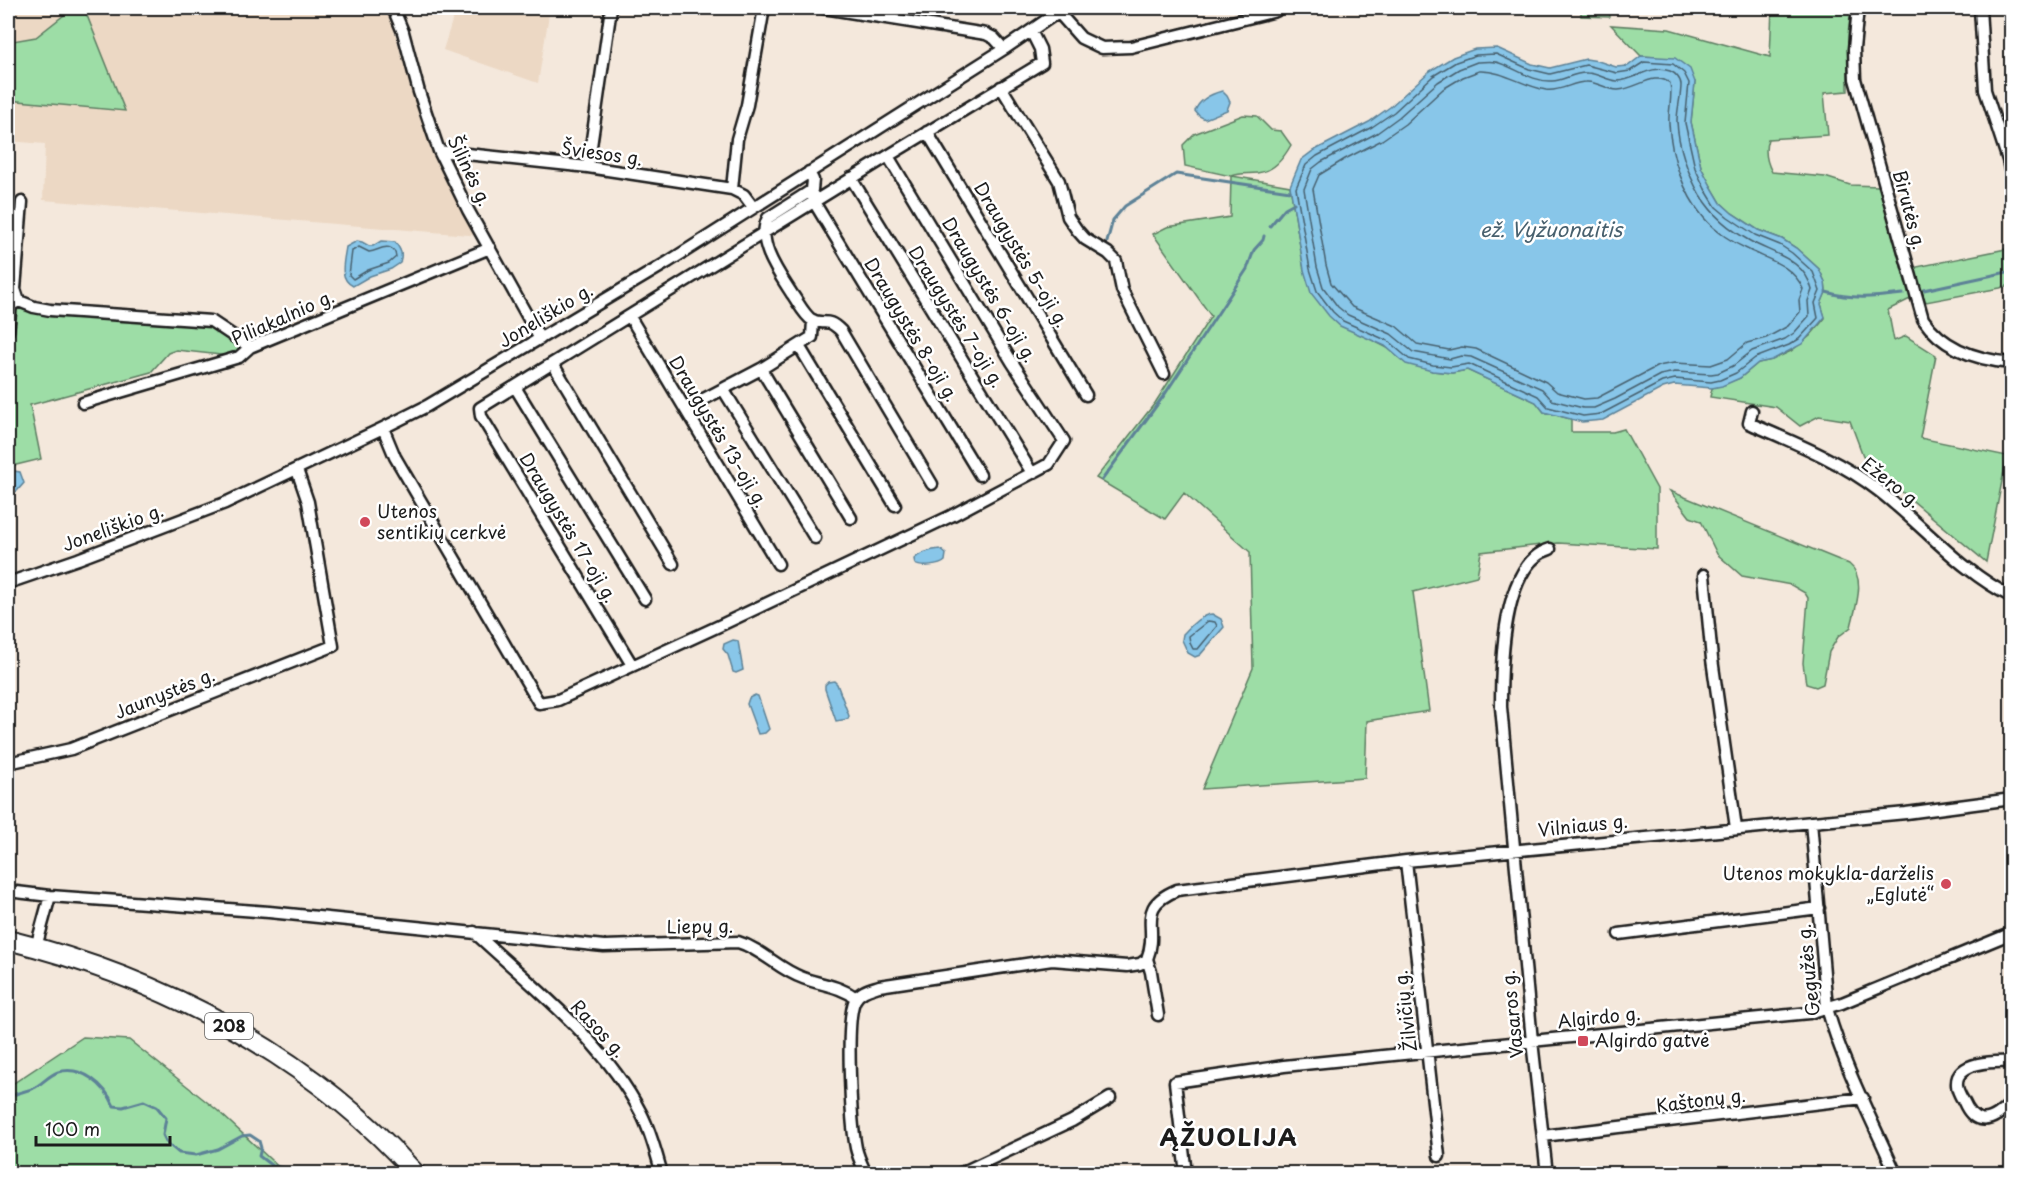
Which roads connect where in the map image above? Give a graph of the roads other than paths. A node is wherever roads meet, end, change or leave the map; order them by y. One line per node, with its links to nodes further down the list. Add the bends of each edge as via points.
1 (393, 8): 13 (street, Šilinės g.)
2 (610, 8): 15 (street)
3 (764, 8): 19 (street, via 737,139)
4 (824, 8): 10 (street, via 986,34)
5 (1858, 8): 32 (street, Birutės g., via 1855,79 1923,319 1937,337 1955,348)
6 (1980, 8): 18 (street, via 1986,90)
7 (1061, 10): 8 (street, via 1082,38 1102,48 1131,47); 9 (street, Joneliškio g.)
8 (1276, 10)
9 (1030, 31): 10 (street, Joneliškio g.); 11 (street, via 1040,49 1042,63)
10 (1004, 49): 16 (street, Joneliškio g.)
11 (1001, 87): 12 (street); 35 (street, via 1059,181 1068,216 1077,230 1116,261 1122,290)
12 (927, 132): 14 (street); 38 (street, Draugystės 5-oji g.)
13 (439, 151): 15 (street, Šviesos g.); 24 (street, Šilinės g.)
14 (888, 156): 17 (street); 44 (street, Draugystės 6-oji g., via 1064,441 1049,464)
15 (588, 167): 19 (street, Šviesos g.)
16 (809, 172): 20 (street); 22 (street, Joneliškio g.)
17 (851, 178): 20 (street); 44 (street, Draugystės 7-oji g.)
18 (2012, 178)
19 (732, 189): 22 (street, via 744,195)
20 (813, 196): 23 (street); 45 (street, Draugystės 8-oji g.)
21 (22, 202): 25 (street, via 15,289)
22 (753, 207): 29 (street, Joneliškio g.)
23 (764, 232): 26 (street); 27 (street, via 772,263)
24 (490, 248): 29 (street, Šilinės g.); 31 (street, Piliakalnio g.)
25 (20, 301): 28 (street, via 11,305); 31 (street, via 50,310 211,321)
26 (630, 317): 33 (street); 40 (street, Draugystės 13-oji g.)
27 (813, 320): 30 (street, via 812,337); 46 (street, via 832,322 841,331)
28 (8, 332)
29 (540, 339): 42 (street, Joneliškio g.)
30 (799, 346): 34 (street); 47 (street)
31 (250, 347): 39 (street, Piliakalnio g., via 239,357)
32 (2012, 363)
33 (553, 364): 36 (street); 51 (street)
34 (761, 369): 37 (street); 48 (street)
35 (1164, 374)
36 (515, 387): 56 (street); 57 (street, Draugystės 17-oji g., via 480,408 481,416)
37 (723, 389): 40 (street); 49 (street)
38 (1086, 395)
39 (83, 403)
40 (685, 410): 52 (street, Draugystės 13-oji g.)
41 (1752, 411): 55 (street, Ežero g., via 1749,423 1841,466 1875,488 1968,570)
42 (383, 428): 43 (street, Joneliškio g.); 57 (street, via 395,457 539,703 558,700)
43 (297, 470): 54 (street, Joneliškio g., via 225,504); 58 (street, Jaunystės g., via 308,502 333,646 71,749)
44 (1032, 473): 57 (street, via 951,516)
45 (980, 475)
46 (932, 484)
47 (894, 506)
48 (852, 518)
49 (815, 538)
50 (1550, 549): 62 (street, Vasaros g., via 1532,558 1512,594 1501,668)
51 (673, 564)
52 (778, 564)
53 (1704, 575): 61 (street, via 1714,680)
54 (8, 583)
55 (2012, 597)
56 (645, 599)
57 (632, 665)
58 (8, 763)
59 (2012, 799): 60 (street, Vilniaus g.)
60 (1811, 822): 61 (street, Vilniaus g.); 66 (street, Gegužės g.)
61 (1736, 828): 62 (street, Vilniaus g.)
62 (1515, 850): 63 (street, Vilniaus g.); 76 (street, Vasaros g.)
63 (1406, 861): 72 (street, Vilniaus g., via 1178,890 1161,898 1151,911); 77 (street, Žilvičių g.)
64 (8, 891): 65 (street, Liepų g.)
65 (50, 896): 67 (street, Liepų g.); 71 (street)
66 (1818, 908): 69 (street); 74 (street, Gegužės g.)
67 (474, 932): 73 (street, Liepų g., via 604,946 738,942 753,946 802,978 841,988); 85 (street, Rasos g., via 586,1036 612,1067 642,1114)
68 (2012, 933): 74 (street, Algirdo g.)
69 (1619, 934)
70 (8, 940): 71 (highway, 208)
71 (36, 947): 84 (highway, 208, via 163,992 228,1025 340,1100)
72 (1146, 959): 73 (street, via 1126,966 1052,960 879,986); 75 (street)
73 (856, 998): 86 (street, via 850,1026 851,1083 856,1149)
74 (1827, 1008): 76 (street, Algirdo g.); 80 (street, Gegužės g.)
75 (1158, 1015)
76 (1532, 1041): 77 (street, Algirdo g.); 82 (street, Vasaros g.)
77 (1428, 1053): 83 (street, Žilvičių g.); 88 (street, Algirdo g., via 1284,1066 1175,1082)
78 (2012, 1062): 81 (street, via 1971,1066 1963,1070 1957,1085 1966,1107 1979,1119 1995,1116)
79 (1110, 1098): 87 (street, via 1063,1125)
80 (1863, 1098): 82 (street, Kaštonų g.); 90 (street, Gegužės g.)
81 (2012, 1102)
82 (1543, 1136): 89 (street, Vasaros g.)
83 (1439, 1156)
84 (416, 1173)
85 (662, 1173)
86 (866, 1173)
87 (959, 1173)
88 (1186, 1173)
89 (1547, 1173)
90 (1896, 1173)

